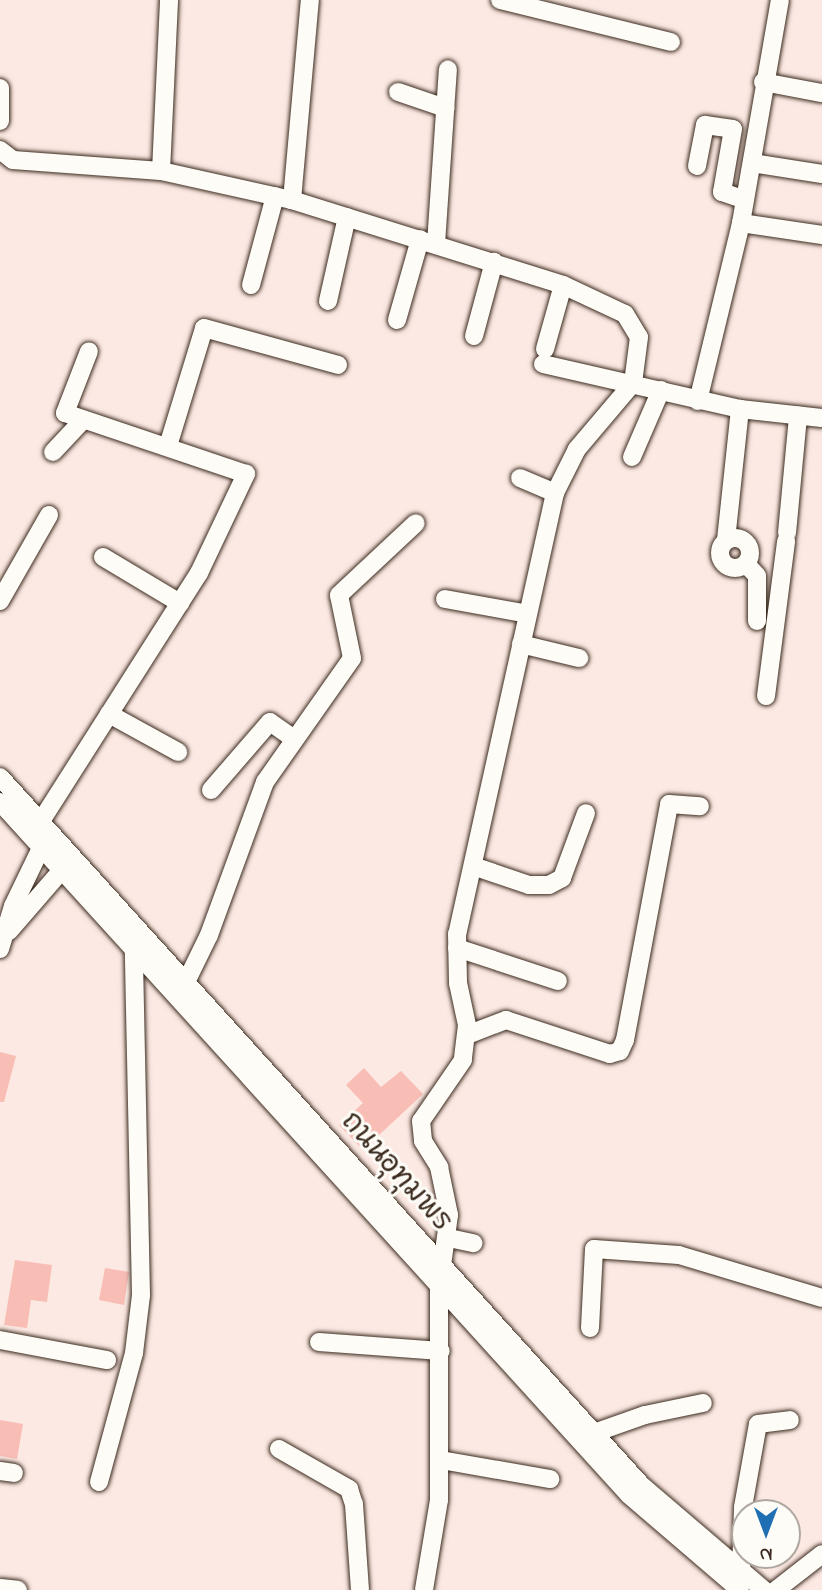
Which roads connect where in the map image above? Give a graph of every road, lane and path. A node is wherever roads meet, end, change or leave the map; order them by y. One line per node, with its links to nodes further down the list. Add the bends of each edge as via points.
1 (169, 0): 17 (street)
2 (309, 0): 19 (street)
3 (499, 0): 5 (street)
4 (780, 0): 8 (street)
5 (556, 7): 6 (street)
6 (671, 42)
7 (448, 69): 12 (street)
8 (763, 82): 11 (street); 15 (street)
9 (0, 88): 13 (street)
10 (398, 92): 12 (street)
11 (822, 93)
12 (445, 108): 24 (street)
13 (0, 121)
14 (0, 150): 17 (street, via 13,160)
15 (752, 163): 18 (street); 20 (street)
16 (697, 166): 20 (street, via 705,125 733,129 722,192)
17 (160, 171): 19 (street)
18 (822, 174)
19 (284, 198): 21 (street); 26 (street)
20 (745, 200): 22 (street)
21 (347, 216): 24 (street); 28 (street)
22 (741, 223): 23 (street); 35 (street)
23 (822, 235)
24 (428, 242): 25 (street); 29 (street)
25 (494, 262): 27 (street); 30 (street)
26 (251, 285)
27 (563, 285): 33 (street, via 625,314 635,324 639,337); 33 (street, via 544,357)
28 (328, 300)
29 (397, 320)
30 (474, 336)
31 (89, 351): 39 (street, via 65,412)
32 (338, 365): 40 (street, via 204,328)
33 (633, 383): 34 (street); 44 (street, via 577,449)
34 (661, 390): 35 (street); 42 (street)
35 (698, 401): 36 (street)
36 (740, 410): 37 (street); 52 (street, via 726,540 720,551 723,563 734,569 746,564 757,576)
37 (798, 416): 38 (street); 55 (street)
38 (822, 418)
39 (83, 420): 40 (street); 41 (street)
40 (167, 446): 50 (street, via 246,474)
41 (53, 452)
42 (632, 457)
43 (520, 478): 44 (street)
44 (555, 494): 51 (street)
45 (49, 515): 49 (street)
46 (416, 523): 57 (street, via 339,596 352,658)
47 (103, 556): 50 (street)
48 (445, 599): 51 (street)
49 (0, 601)
50 (180, 603): 56 (street)
51 (528, 614): 53 (street)
52 (757, 621)
53 (521, 644): 54 (street); 66 (street)
54 (579, 658)
55 (766, 696)
56 (109, 714): 58 (street); 64 (street)
57 (293, 738): 60 (street, via 270,722); 73 (street, via 265,782 209,935)
58 (178, 752)
59 (0, 777): 64 (street, ถนนอุทุมพร)
60 (211, 790)
61 (0, 802): 65 (street, ถนนอุทุมพร)
62 (700, 806): 74 (street, via 669,804 620,1051 610,1054 506,1020)
63 (586, 813): 66 (street, via 562,878 529,885)
64 (40, 821): 73 (street, ถนนอุทุมพร)
65 (41, 848): 67 (street, ถนนอุทุมพร); 68 (street, via 13,906)
66 (473, 866): 70 (street)
67 (61, 872): 68 (street); 69 (street, ถนนอุทุมพร)
68 (9, 931): 71 (street)
69 (134, 948): 78 (street, ถนนอุทุมพร); 91 (street, via 141,1295 134,1353)
70 (457, 948): 72 (street); 74 (street)
71 (0, 949)
72 (558, 981)
73 (186, 982): 77 (street, ถนนอุทุมพร)
74 (467, 1035): 75 (street, via 458,1071 431,1101 421,1121 423,1140 439,1167 448,1204)
75 (449, 1238): 76 (street); 77 (street)
76 (473, 1243)
77 (443, 1265): 78 (street); 87 (street, ถนนอุทุมพร)
78 (439, 1287): 83 (street); 93 (street, ถนนอุทุมพร, via 629,1495)
79 (822, 1298): 80 (street, via 679,1255 594,1249)
80 (590, 1328)
81 (0, 1340): 84 (street)
82 (318, 1342): 83 (street)
83 (441, 1350): 89 (street)
84 (107, 1360)
85 (703, 1403): 87 (street, via 645,1415)
86 (790, 1420): 93 (street, via 758,1424 743,1507)
87 (594, 1433): 93 (street, ถนนอุทุมพร)
88 (279, 1449): 96 (street, via 349,1489)
89 (441, 1460): 90 (street); 97 (street)
90 (550, 1479)
91 (99, 1482)
92 (822, 1553): 99 (street)
93 (740, 1581): 98 (street, ถนนอุทุมพร)
94 (0, 1588): 95 (street)
95 (18, 1590)
96 (360, 1590)
97 (424, 1590)
98 (764, 1590)
99 (776, 1590)

